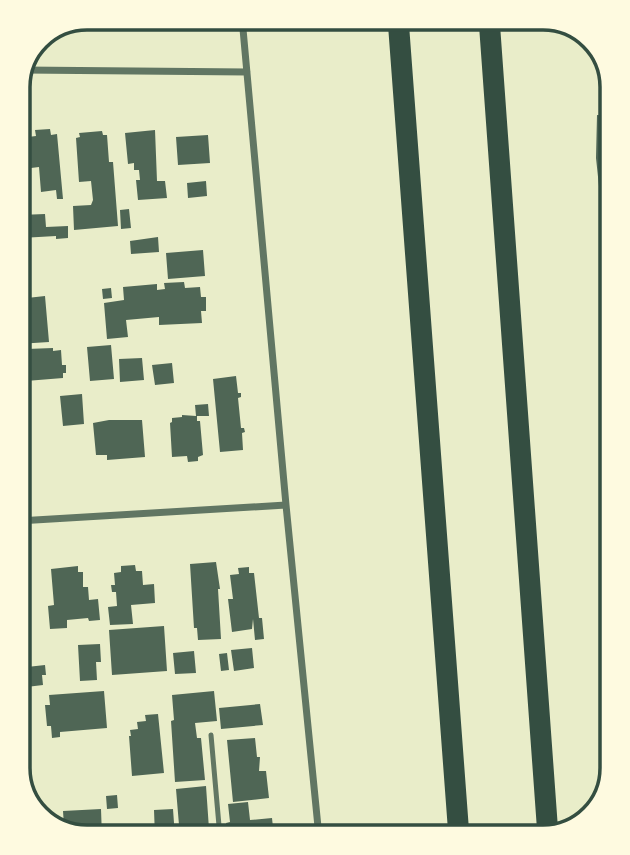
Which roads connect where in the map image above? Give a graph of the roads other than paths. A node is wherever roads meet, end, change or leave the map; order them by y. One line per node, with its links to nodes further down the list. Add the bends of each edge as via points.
1 (243, 30): 5 (street)
2 (399, 30): 12 (highway)
3 (490, 30): 9 (highway)
4 (33, 70): 5 (street)
5 (247, 72): 6 (street)
6 (286, 505): 7 (street); 11 (street)
7 (30, 520)
8 (211, 735): 10 (lane)
9 (547, 824)
10 (219, 825)
11 (318, 825)
12 (458, 825)

